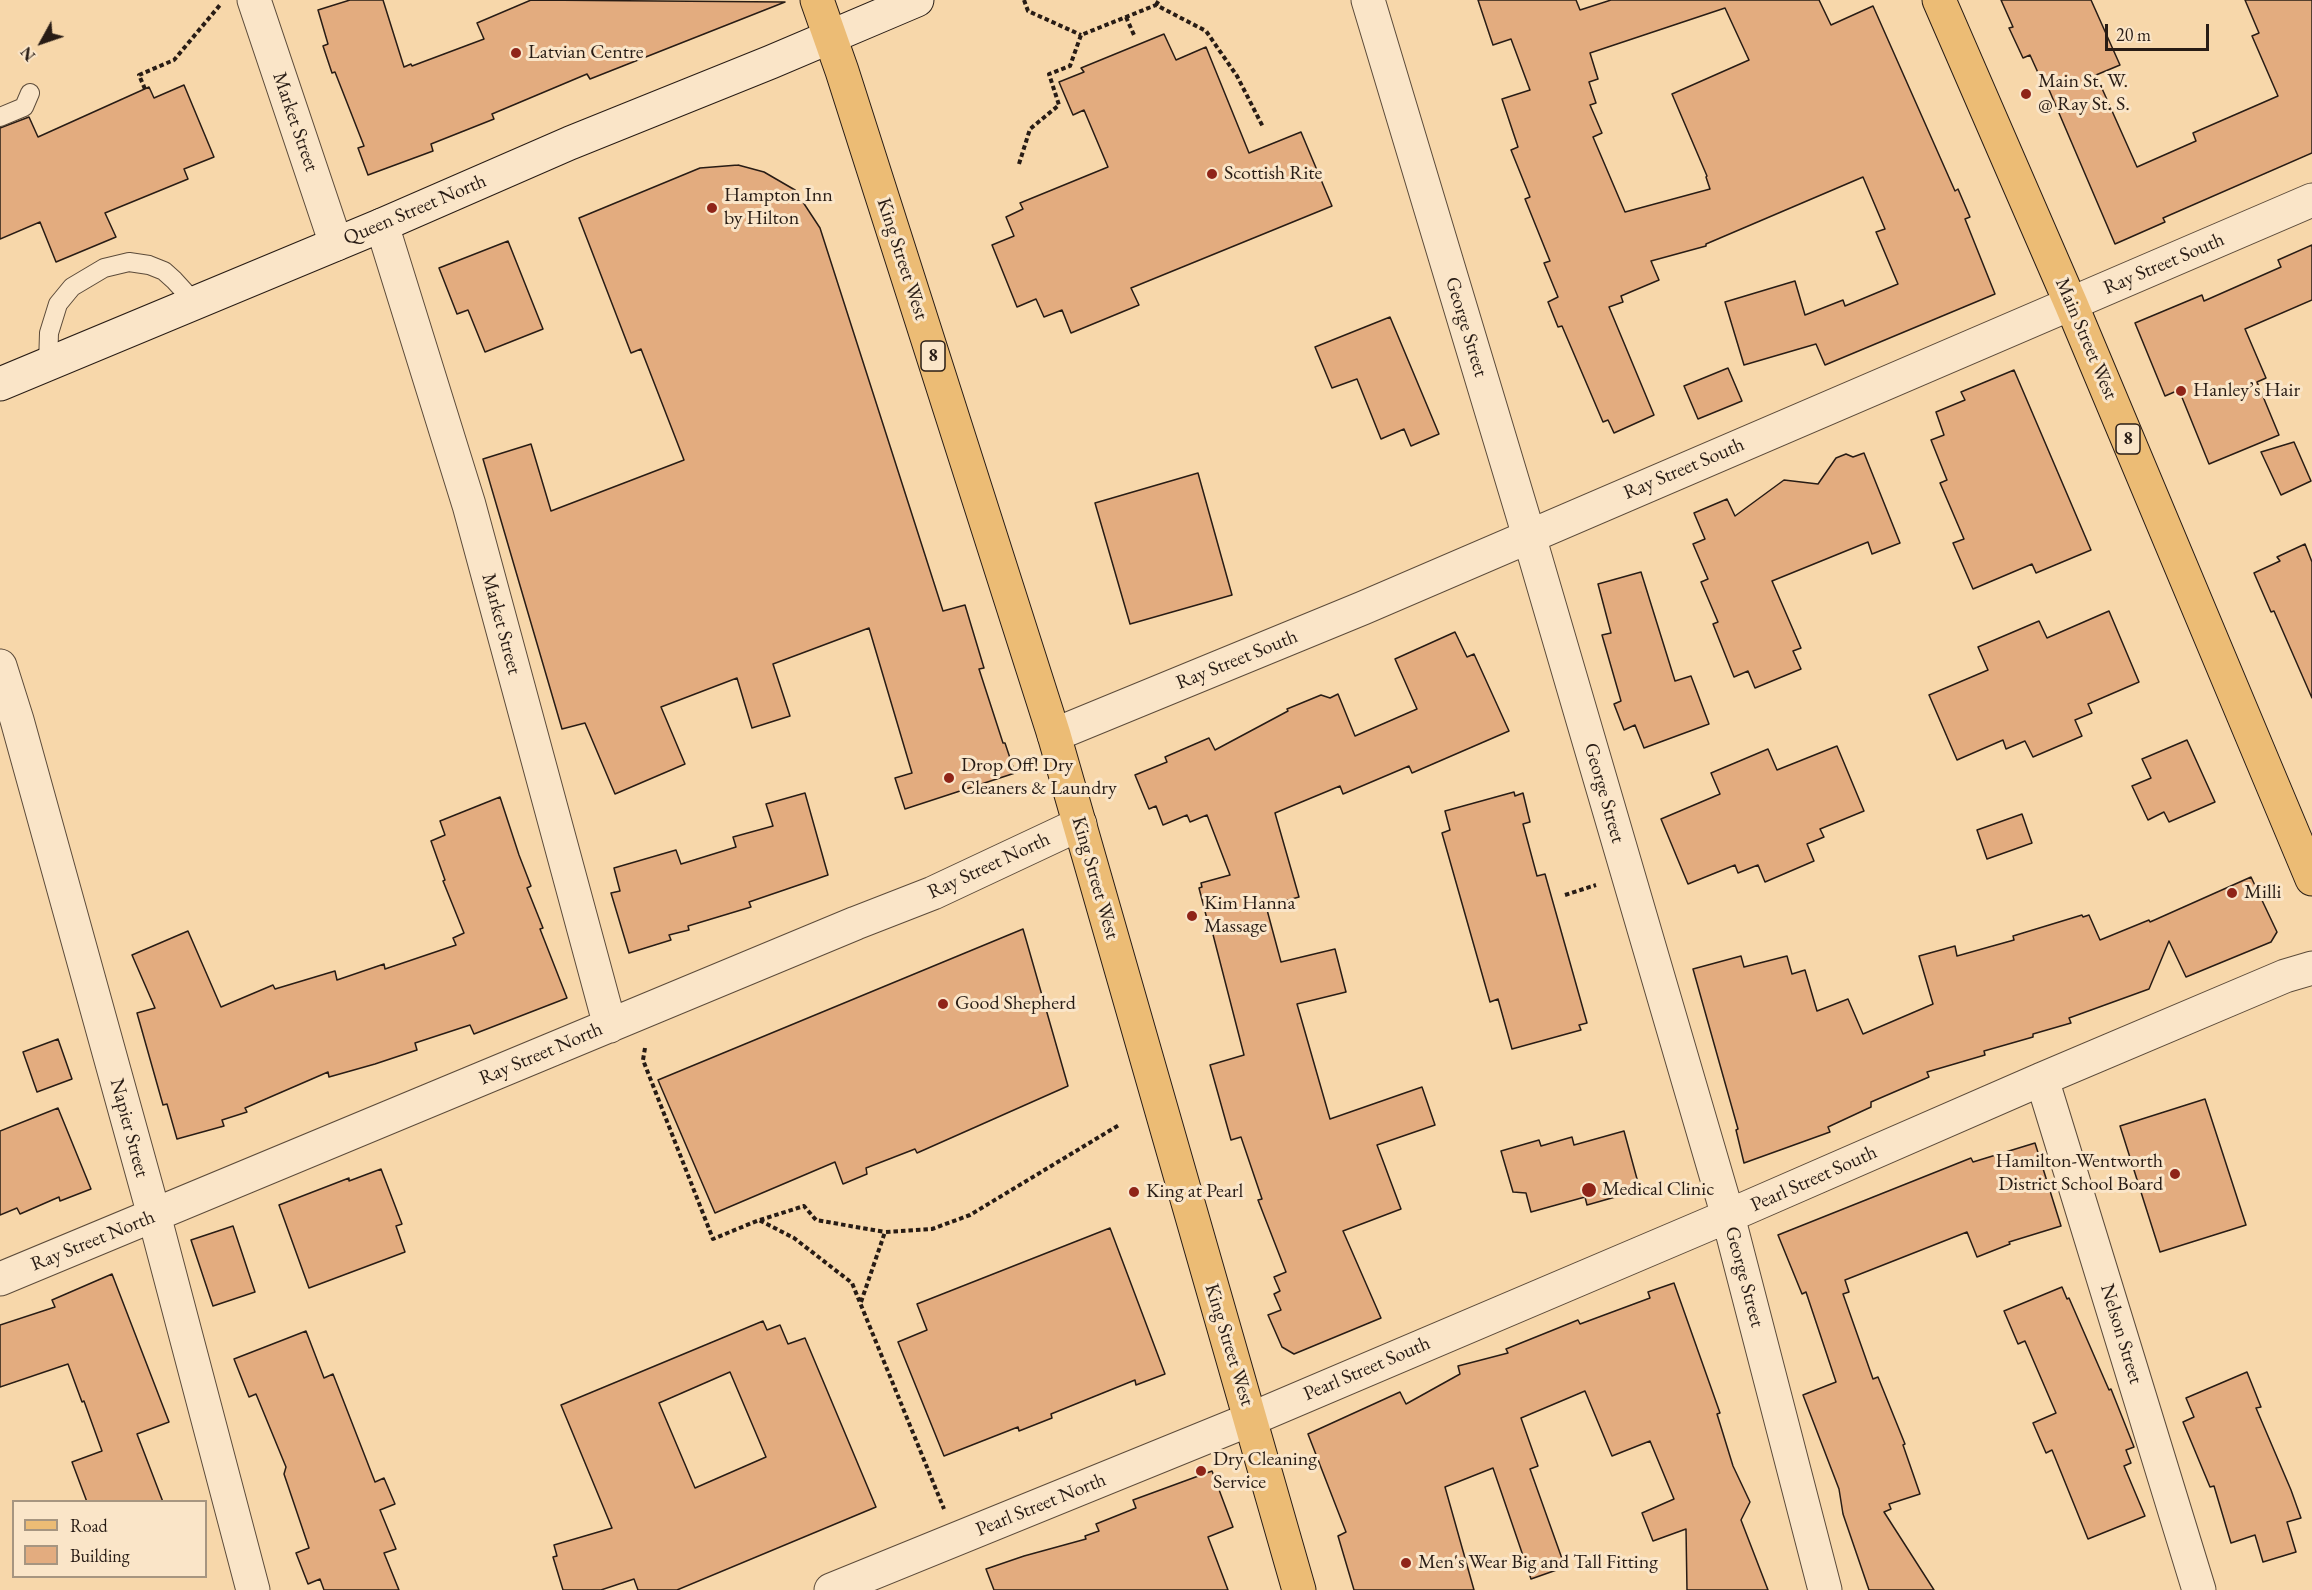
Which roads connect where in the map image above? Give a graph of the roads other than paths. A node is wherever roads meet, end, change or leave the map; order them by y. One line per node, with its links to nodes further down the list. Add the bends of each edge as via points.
1 (254, 0): 11 (street, Market Street)
2 (817, 0): 6 (main road, King Street West / 8)
3 (917, 0): 6 (street, Queen Street North)
4 (1368, 0): 16 (street, George Street)
5 (1939, 0): 13 (main road, Main Street West / 8)
6 (830, 37): 10 (street, Queen Street North, via 570,142); 18 (main road, King Street West / 8)
7 (30, 93): 8 (lane, via 24,107)
8 (0, 117)
9 (2312, 200): 13 (street, Ray Street South)
10 (382, 225): 11 (street, Queen Street North); 22 (street, Market Street, via 469,505)
11 (336, 244): 12 (street, Queen Street North)
12 (195, 303): 14 (street, Queen Street North); 14 (lane, via 169,276 149,265 129,262 104,268 72,287 58,304 49,333)
13 (2071, 304): 16 (street, Ray Street South); 20 (main road, Main Street West / 8)
14 (48, 365): 15 (street, Queen Street North)
15 (0, 384)
16 (1529, 536): 18 (street, Ray Street South); 25 (street, George Street)
17 (0, 666): 24 (street, Napier Street)
18 (1054, 735): 19 (main road, King Street West / 8)
19 (1080, 824): 22 (street, Ray Street North, via 933,893); 27 (main road, King Street West / 8)
20 (2312, 879)
21 (2312, 968): 23 (street, Pearl Street South)
22 (610, 1026): 24 (street, Ray Street North)
23 (2042, 1079): 25 (street, Pearl Street South); 32 (street, Nelson Street)
24 (153, 1215): 26 (street, Ray Street North); 28 (street, Napier Street)
25 (1728, 1216): 27 (street, Pearl Street South); 31 (street, George Street)
26 (0, 1279)
27 (1251, 1419): 29 (street, Pearl Street North); 30 (main road, King Street West / 8)
28 (254, 1590)
29 (831, 1590)
30 (1299, 1590)
31 (1825, 1590)
32 (2199, 1590)

